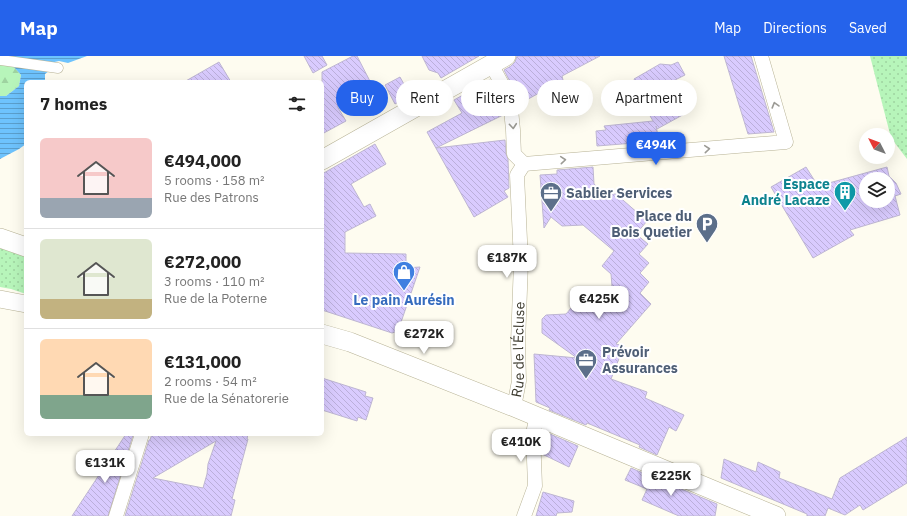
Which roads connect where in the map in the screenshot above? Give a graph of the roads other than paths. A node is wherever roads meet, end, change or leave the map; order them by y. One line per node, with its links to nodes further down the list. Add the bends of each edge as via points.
1 (1, 56): 4 (street, via 1,60)
2 (761, 56): 6 (street, one-way to 2, via 786,142)
3 (498, 60): 5 (main road); 6 (street, one-way to 6, via 510,99 514,154)
4 (58, 68)
5 (324, 159)
6 (524, 164): 12 (street, Rue de l'Écluse, via 517,175 520,381)
7 (0, 238): 8 (main road)
8 (24, 246)
9 (0, 299): 10 (street)
10 (24, 304)
11 (324, 335): 12 (main road, via 350,342)
12 (514, 406): 13 (main road)
13 (537, 416): 16 (street, via 533,433 535,486); 17 (main road)
14 (141, 436): 15 (street)
15 (116, 516)
16 (524, 516)
17 (776, 516)

